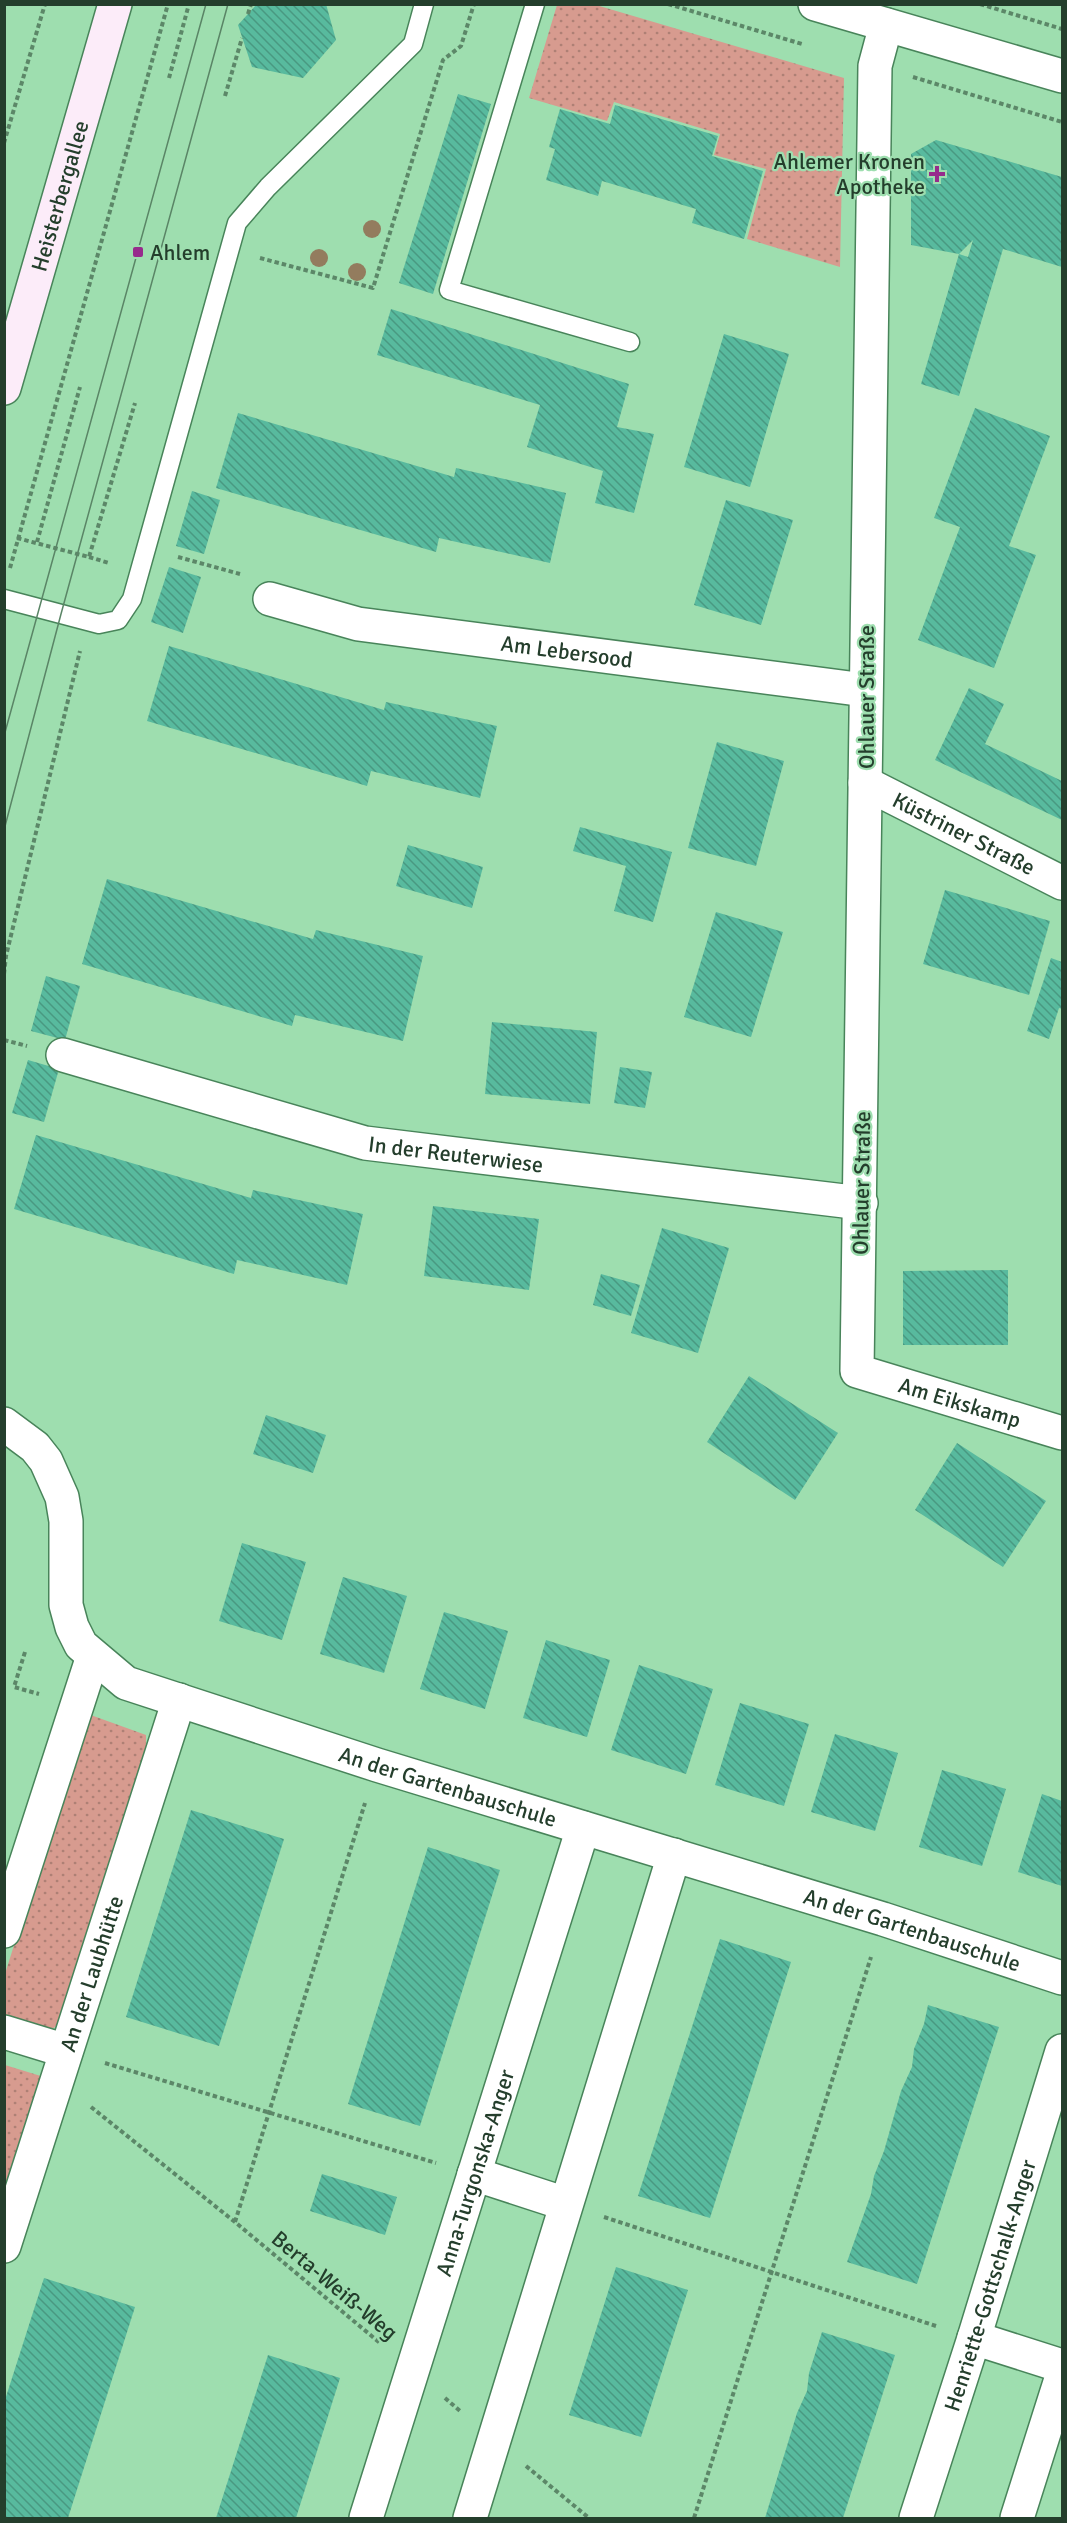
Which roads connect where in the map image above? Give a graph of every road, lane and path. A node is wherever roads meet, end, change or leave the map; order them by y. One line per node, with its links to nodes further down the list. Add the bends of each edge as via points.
1 (45, 4): 22 (path)
2 (115, 4): 26 (main road, Heisterbergallee)
3 (168, 4): 28 (path)
4 (189, 4): 19 (path)
5 (251, 4): 12 (path)
6 (424, 4): 23 (lane, via 413,44 268,187 237,223)
7 (474, 4): 23 (path, via 461,46 442,60 373,288)
8 (535, 4): 24 (lane, via 449,290)
9 (668, 4): 16 (path)
10 (815, 4): 13 (street)
11 (980, 4): 14 (path)
12 (248, 14)
13 (886, 25): 17 (street, Ohlauer Straße); 18 (street)
14 (1062, 29)
15 (242, 38): 20 (path)
16 (810, 46)
17 (875, 66): 21 (path); 36 (street, Ohlauer Straße)
18 (1062, 76)
19 (169, 78)
20 (225, 96)
21 (1062, 122)
22 (4, 143)
23 (230, 249): 35 (lane, via 132,599 118,620 99,624)
24 (630, 342)
25 (80, 387): 29 (path)
26 (4, 388)
27 (135, 403): 29 (path, via 89,558)
28 (18, 538): 29 (path); 32 (path)
29 (37, 543)
30 (173, 556): 31 (path)
31 (221, 569)
32 (7, 579)
33 (270, 598): 36 (street, Am Lebersood, via 358,624)
34 (4, 599): 35 (lane)
35 (87, 621): 39 (path)
36 (865, 690): 37 (street, Ohlauer Straße)
37 (866, 783): 38 (street, Küstriner Straße); 42 (street, Ohlauer Straße)
38 (1062, 883)
39 (4, 974)
40 (4, 1040): 41 (path)
41 (48, 1051): 42 (street, In der Reuterwiese, via 365,1143)
42 (861, 1203): 43 (street, Ohlauer Straße)
43 (857, 1371): 45 (street, Am Eikskamp)
44 (4, 1424): 47 (street, An der Gartenbauschule, via 35,1447 46,1461 62,1497 66,1521 66,1605 81,1645)
45 (1062, 1433)
46 (25, 1652): 49 (path, via 14,1687 39,1694)
47 (93, 1656): 48 (street, An der Gartenbauschule, via 126,1683); 54 (street)
48 (179, 1700): 50 (street, An der Gartenbauschule); 58 (street, An der Laubhütte)
49 (35, 1705)
50 (377, 1765): 51 (street, An der Gartenbauschule); 59 (path)
51 (584, 1828): 52 (street, An der Gartenbauschule); 60 (street, Anna-Turgonska-Anger)
52 (674, 1856): 53 (street, An der Gartenbauschule); 61 (street)
53 (883, 1919): 55 (street, An der Gartenbauschule); 64 (path)
54 (4, 1931)
55 (1062, 1978)
56 (4, 2032): 58 (street)
57 (1062, 2051): 65 (street, Henriette-Gottschalk-Anger)
58 (62, 2065): 59 (path); 62 (path, Berta-Weiß-Weg); 63 (street, An der Laubhütte)
59 (269, 2114): 60 (path); 62 (path)
60 (474, 2175): 61 (street); 67 (street, Anna-Turgonska-Anger)
61 (566, 2204): 64 (path); 69 (street)
62 (235, 2223): 67 (path, Berta-Weiß-Weg)
63 (4, 2246)
64 (771, 2271): 65 (path); 73 (path)
65 (974, 2338): 66 (street); 74 (street, Henriette-Gottschalk-Anger)
66 (1062, 2366)
67 (413, 2371): 69 (path, Berta-Weiß-Weg); 70 (street, Anna-Turgonska-Anger)
68 (1062, 2376): 75 (street)
69 (495, 2440): 71 (street); 72 (path, Berta-Weiß-Weg)
70 (366, 2518)
71 (470, 2518)
72 (589, 2518)
73 (694, 2518)
74 (916, 2518)
75 (1017, 2518)

